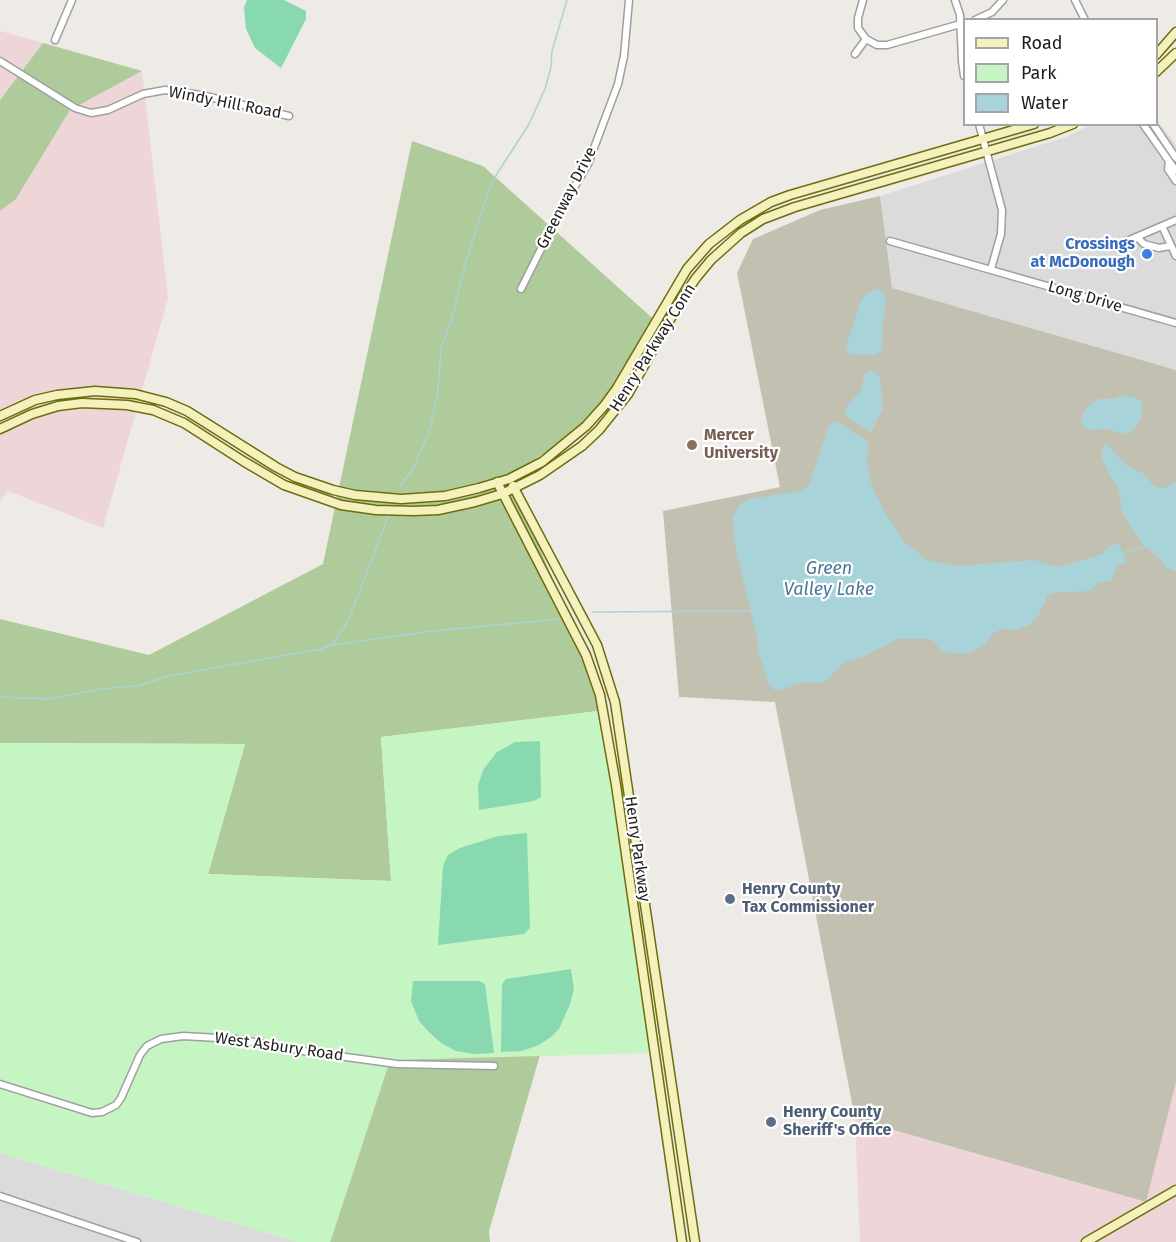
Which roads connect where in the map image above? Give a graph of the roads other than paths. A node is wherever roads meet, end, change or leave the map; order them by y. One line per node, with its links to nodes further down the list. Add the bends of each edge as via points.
1 (72, 0): 12 (street)
2 (629, 0): 39 (street, Greenway Drive, via 623,65 588,164)
3 (863, 0): 11 (street, via 858,26)
4 (955, 0): 9 (street)
5 (1003, 0): 7 (street)
6 (1075, 0): 8 (street)
7 (979, 18)
8 (1084, 18)
9 (963, 23): 11 (street, via 887,45); 17 (street)
10 (1176, 32): 14 (street)
11 (866, 39): 15 (street)
12 (55, 40)
13 (1176, 52): 18 (street)
14 (1158, 53)
15 (855, 54)
16 (0, 61): 19 (street, Windy Hill Road, via 75,108 91,113 165,90)
17 (963, 68)
18 (1158, 70)
19 (290, 116)
20 (980, 126): 26 (street)
21 (1028, 126): 26 (street, Henry Parkway Conn)
22 (1067, 126): 27 (street, Henry Parkway Conn)
23 (1144, 126): 25 (street)
24 (1155, 127): 25 (street); 28 (street)
25 (1150, 134): 28 (street)
26 (984, 140): 27 (street); 43 (street, Henry Parkway Conn, via 790,195 740,220 709,244 687,269 604,406 542,462)
27 (987, 151): 38 (street, via 1002,210 1001,234); 45 (street, Henry Parkway Conn, via 795,207 763,219 741,233 696,278 612,416 563,461)
28 (1173, 159): 29 (street); 30 (street, via 1168,170)
29 (1176, 171)
30 (1176, 180)
31 (1176, 220): 32 (street)
32 (1162, 226): 33 (street); 35 (street)
33 (1137, 237): 35 (street, via 1144,244 1161,249); 36 (street)
34 (890, 241): 38 (street, Long Drive)
35 (1170, 246): 37 (street)
36 (1113, 247)
37 (1176, 256)
38 (992, 269): 40 (street, Long Drive)
39 (521, 290)
40 (1176, 323)
41 (0, 416): 44 (street, Henry Parkway Conn, via 35,400 66,393 135,394 187,411 276,467 333,490 376,497 421,498 463,493)
42 (0, 429): 46 (street, Henry Parkway Conn, via 58,406 127,405 153,410 184,423 284,484 341,505 414,511 458,506)
43 (509, 479): 44 (street, Henry Parkway Conn); 45 (street, Henry Parkway)
44 (497, 482): 46 (street, Henry Parkway)
45 (514, 489): 46 (street, Henry Parkway Conn); 53 (street, Henry Parkway, via 592,635 615,702)
46 (502, 494): 52 (street, Henry Parkway, via 582,646 600,695)
47 (494, 1066): 48 (street, West Asbury Road, via 397,1064 236,1039 183,1036 147,1046 121,1098 102,1112 92,1113)
48 (0, 1084)
49 (1176, 1190): 54 (street)
50 (0, 1196): 51 (street)
51 (137, 1242)
52 (682, 1242)
53 (695, 1242)
54 (1086, 1242)

